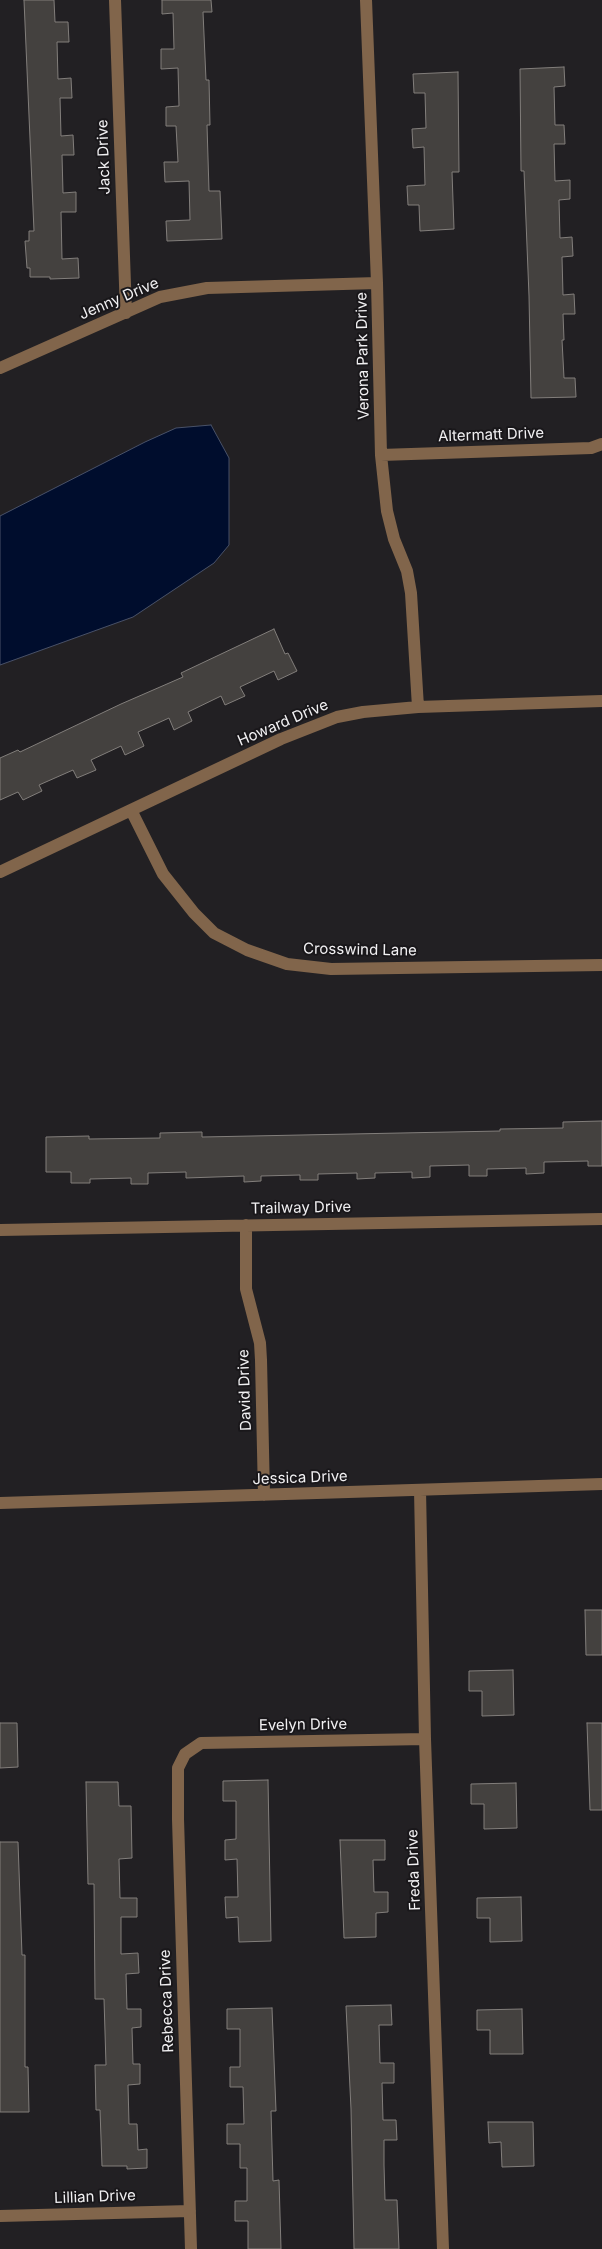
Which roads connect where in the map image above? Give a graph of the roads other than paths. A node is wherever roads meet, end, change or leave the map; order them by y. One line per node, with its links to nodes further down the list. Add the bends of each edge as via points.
1 (115, 0): 4 (street, Jack Drive)
2 (366, 0): 3 (street, Verona Park Drive)
3 (377, 283): 4 (street, Jenny Drive, via 207,288 160,297); 7 (street, Verona Park Drive)
4 (126, 313): 5 (street, Jenny Drive)
5 (0, 368)
6 (602, 444): 7 (street, Altermatt Drive, via 591,448)
7 (381, 455): 9 (street, Verona Park Drive, via 387,511 411,593)
8 (602, 701): 9 (street, Howard Drive)
9 (418, 707): 10 (street, Howard Drive, via 362,712 309,727)
10 (132, 810): 11 (street, Howard Drive); 12 (street, Crosswind Lane, via 163,874 214,933 246,950 287,964 331,969)
11 (0, 872)
12 (602, 965)
13 (602, 1219): 14 (street, Trailway Drive)
14 (246, 1225): 15 (street, Trailway Drive); 18 (street, David Drive, via 246,1289 260,1343)
15 (0, 1230)
16 (602, 1484): 17 (street, Jessica Drive)
17 (420, 1490): 18 (street, Jessica Drive); 20 (street, Freda Drive)
18 (264, 1495): 19 (street, Jessica Drive)
19 (0, 1503)
20 (425, 1738): 21 (street, Evelyn Drive, via 201,1743); 25 (street, Freda Drive)
21 (185, 1754): 22 (street, Rebecca Drive, via 178,1768 178,1819)
22 (190, 2211): 23 (street, Lillian Drive); 24 (street, Rebecca Drive)
23 (0, 2216)
24 (191, 2249)
25 (443, 2249)

